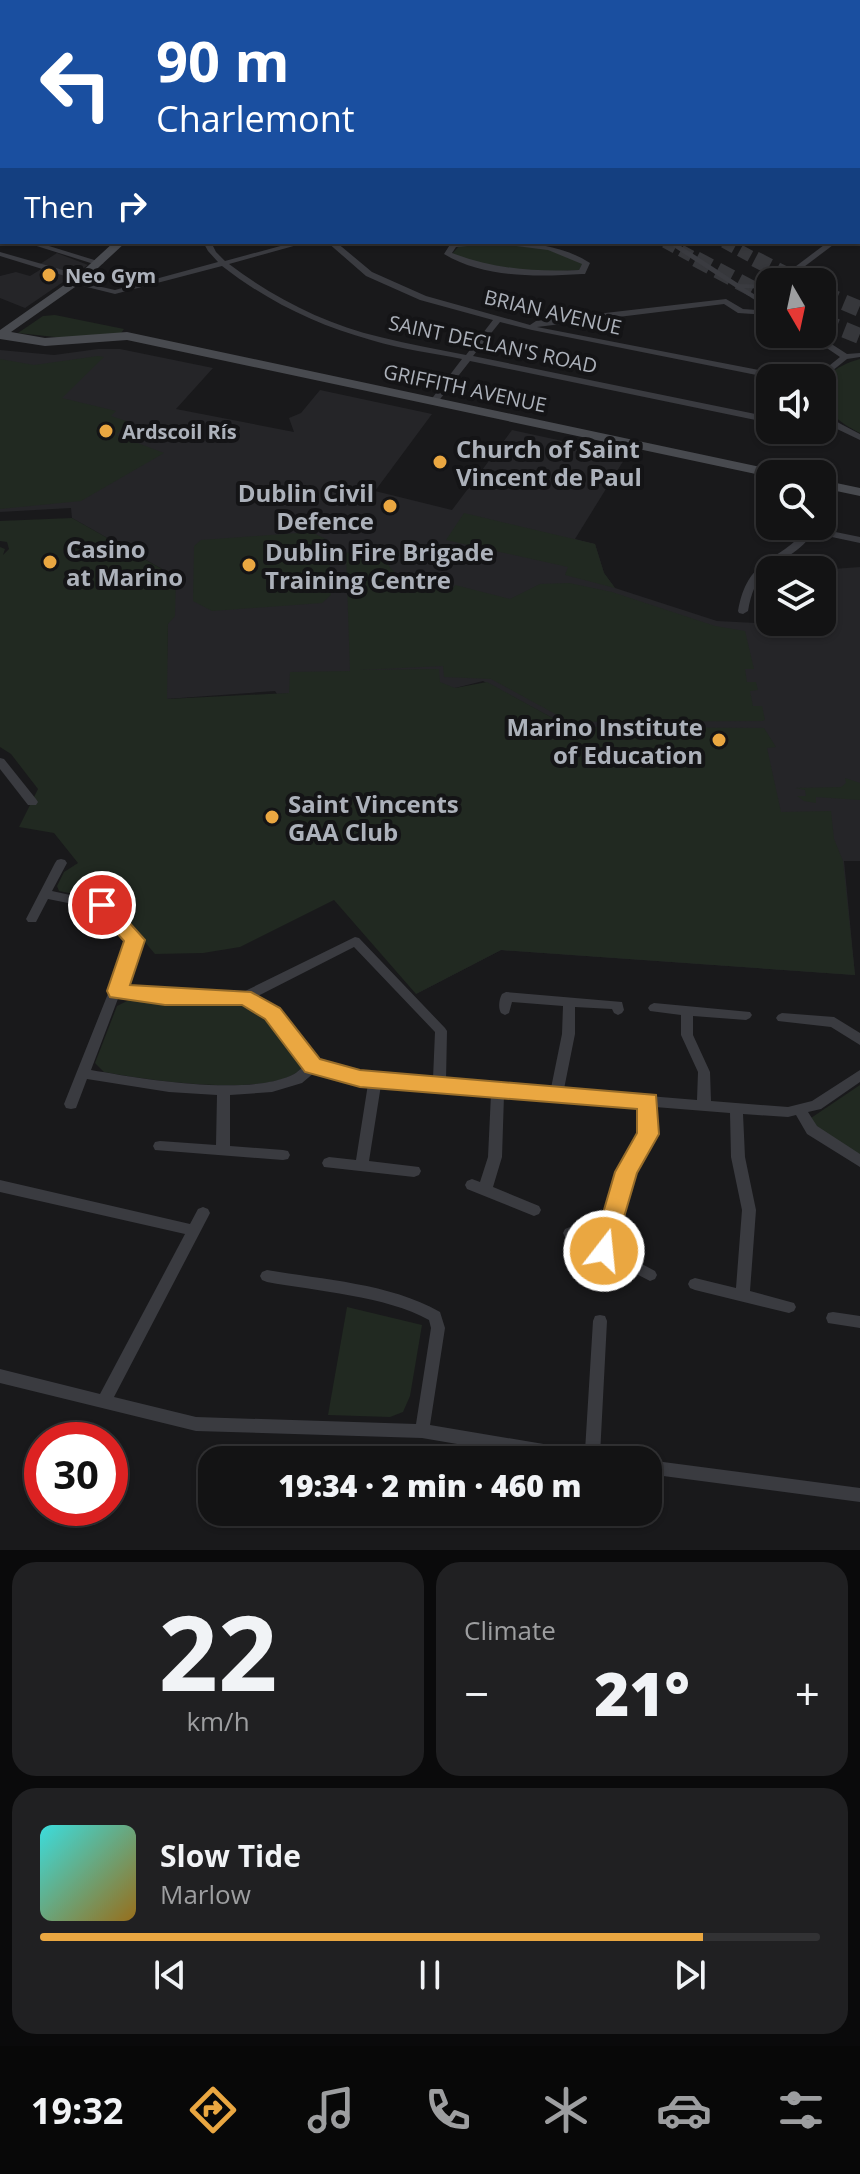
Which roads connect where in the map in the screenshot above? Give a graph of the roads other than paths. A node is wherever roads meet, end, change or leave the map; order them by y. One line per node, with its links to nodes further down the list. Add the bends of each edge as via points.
1 (35, 244): 11 (street)
2 (118, 244): 11 (main road)
3 (209, 244): 12 (street, SAINT DECLAN'S ROAD)
4 (297, 244): 12 (street)
5 (333, 244): 20 (street, BRIAN AVENUE, via 369,274 397,288)
6 (467, 244): 7 (street, via 454,245 448,254 484,269 531,275 582,272 586,263)
7 (528, 244)
8 (673, 244): 15 (street)
9 (830, 244): 13 (street)
10 (0, 254): 14 (street)
11 (100, 263): 14 (main road)
12 (224, 264): 14 (street, via 115,292); 25 (street, SAINT DECLAN'S ROAD, via 276,303 325,324)
13 (798, 268)
14 (76, 282): 22 (main road)
15 (740, 286): 16 (street); 17 (street); 18 (street, via 729,290)
16 (756, 287)
17 (756, 299)
18 (726, 301): 19 (street, via 741,311); 21 (street, via 536,323)
19 (756, 311)
20 (497, 320): 21 (street, BRIAN AVENUE); 25 (street)
21 (532, 328): 28 (street, BRIAN AVENUE)
22 (0, 334): 29 (main road, GRIFFITH AVENUE, via 44,346 148,341)
23 (831, 348): 26 (street)
24 (860, 355): 26 (street)
25 (469, 357): 29 (street); 30 (street, SAINT DECLAN'S ROAD)
26 (845, 357): 27 (street)
27 (833, 364)
28 (756, 372)
29 (434, 401): 33 (main road, GRIFFITH AVENUE)
30 (756, 417)
31 (836, 425): 32 (street)
32 (860, 437)
33 (756, 470)
34 (836, 487): 35 (main road)
35 (860, 492)
36 (836, 534): 38 (street)
37 (803, 540): 39 (street, via 767,562)
38 (860, 540)
39 (743, 611)
40 (0, 762): 41 (street)
41 (32, 802)
42 (61, 863): 43 (street)
43 (46, 894): 44 (street); 45 (street, via 107,907 135,940)
44 (32, 919)
45 (117, 991): 46 (street); 56 (street)
46 (243, 998): 55 (street, via 272,1014); 59 (street, via 355,941 441,1031)
47 (568, 1001): 49 (street, via 506,997); 50 (street, via 618,1005); 62 (street, via 571,1024 559,1063)
48 (654, 1008): 51 (street)
49 (505, 1010)
50 (618, 1010)
51 (687, 1010): 52 (street); 65 (street, via 687,1035 704,1072)
52 (746, 1015)
53 (782, 1018): 54 (street, via 802,1024 834,1022)
54 (860, 1040)
55 (313, 1066): 58 (street); 61 (street, via 284,1083)
56 (85, 1074): 61 (street); 64 (street)
57 (860, 1075): 67 (street)
58 (375, 1079): 59 (street); 73 (street)
59 (439, 1084): 60 (street)
60 (498, 1089): 62 (street); 76 (street, via 495,1157 479,1188)
61 (224, 1091): 69 (street)
62 (557, 1093): 63 (street)
63 (648, 1101): 65 (street); 80 (street, via 648,1134 627,1172)
64 (71, 1104)
65 (704, 1105): 66 (street)
66 (736, 1108): 67 (street); 84 (street, via 738,1157 749,1210)
67 (800, 1111): 71 (street, via 812,1130)
68 (160, 1146): 69 (street)
69 (223, 1149): 70 (street)
70 (283, 1155)
71 (860, 1161)
72 (329, 1163): 73 (street)
73 (362, 1166): 74 (street)
74 (414, 1171)
75 (0, 1186): 78 (street)
76 (534, 1210)
77 (203, 1213): 78 (street)
78 (193, 1230): 90 (street)
79 (570, 1233): 80 (street)
80 (604, 1251): 81 (street)
81 (650, 1275)
82 (267, 1276): 91 (street, via 387,1299 435,1316 438,1328)
83 (695, 1284): 84 (street)
84 (742, 1296): 85 (street)
85 (789, 1307)
86 (833, 1318): 88 (street)
87 (600, 1321): 93 (street)
88 (860, 1322)
89 (0, 1376): 90 (street)
90 (104, 1401): 91 (street, via 204,1425)
91 (422, 1431): 92 (street)
92 (510, 1446)
93 (594, 1446)
94 (662, 1469): 95 (street)
95 (860, 1495)

